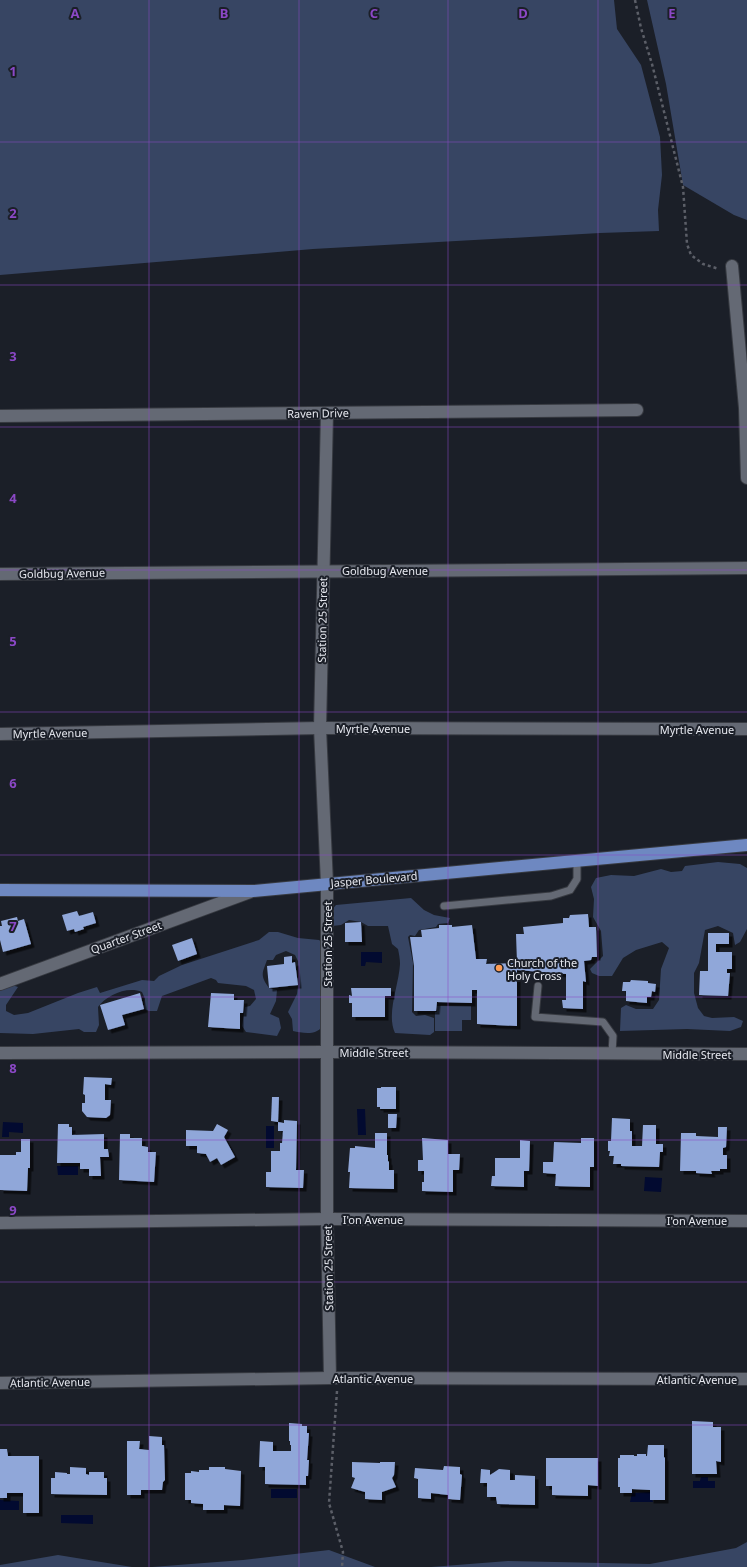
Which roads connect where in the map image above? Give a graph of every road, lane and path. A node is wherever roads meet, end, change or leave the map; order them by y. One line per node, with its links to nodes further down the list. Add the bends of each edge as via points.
1 (635, 0): 2 (path, via 683,187 686,244 691,255 703,264)
2 (732, 271): 3 (street)
3 (746, 408): 7 (street)
4 (637, 410): 5 (street, Raven Drive)
5 (327, 413): 6 (street, Raven Drive); 9 (street, Station 25 Street)
6 (0, 416)
7 (747, 478)
8 (747, 568): 9 (street, Goldbug Avenue)
9 (323, 571): 10 (street, Goldbug Avenue); 11 (street, Station 25 Street)
10 (0, 574)
11 (320, 728): 12 (street, Myrtle Avenue); 13 (street, Myrtle Avenue); 16 (street, Station 25 Street)
12 (747, 729)
13 (0, 734)
14 (747, 845): 15 (main road, Jasper Boulevard)
15 (576, 861): 16 (main road, Jasper Boulevard); 19 (lane, via 577,879 570,890 551,896)
16 (327, 884): 18 (main road, Jasper Boulevard); 22 (street, Station 25 Street)
17 (0, 890): 18 (main road, Jasper Boulevard)
18 (253, 890): 20 (street, Quarter Street)
19 (444, 906)
20 (0, 984)
21 (538, 986): 24 (lane, via 536,1017 603,1022 613,1036)
22 (326, 1052): 23 (street, Middle Street); 24 (street, Middle Street); 26 (street, Station 25 Street)
23 (0, 1053)
24 (612, 1053): 25 (street, Middle Street)
25 (747, 1054)
26 (326, 1219): 27 (street, I'on Avenue); 28 (street, I'on Avenue); 29 (street, Station 25 Street)
27 (747, 1220)
28 (0, 1223)
29 (334, 1378): 30 (street, Atlantic Avenue); 31 (street, Atlantic Avenue); 32 (path, via 329,1503 343,1552)
30 (747, 1379)
31 (0, 1383)
32 (342, 1567)

